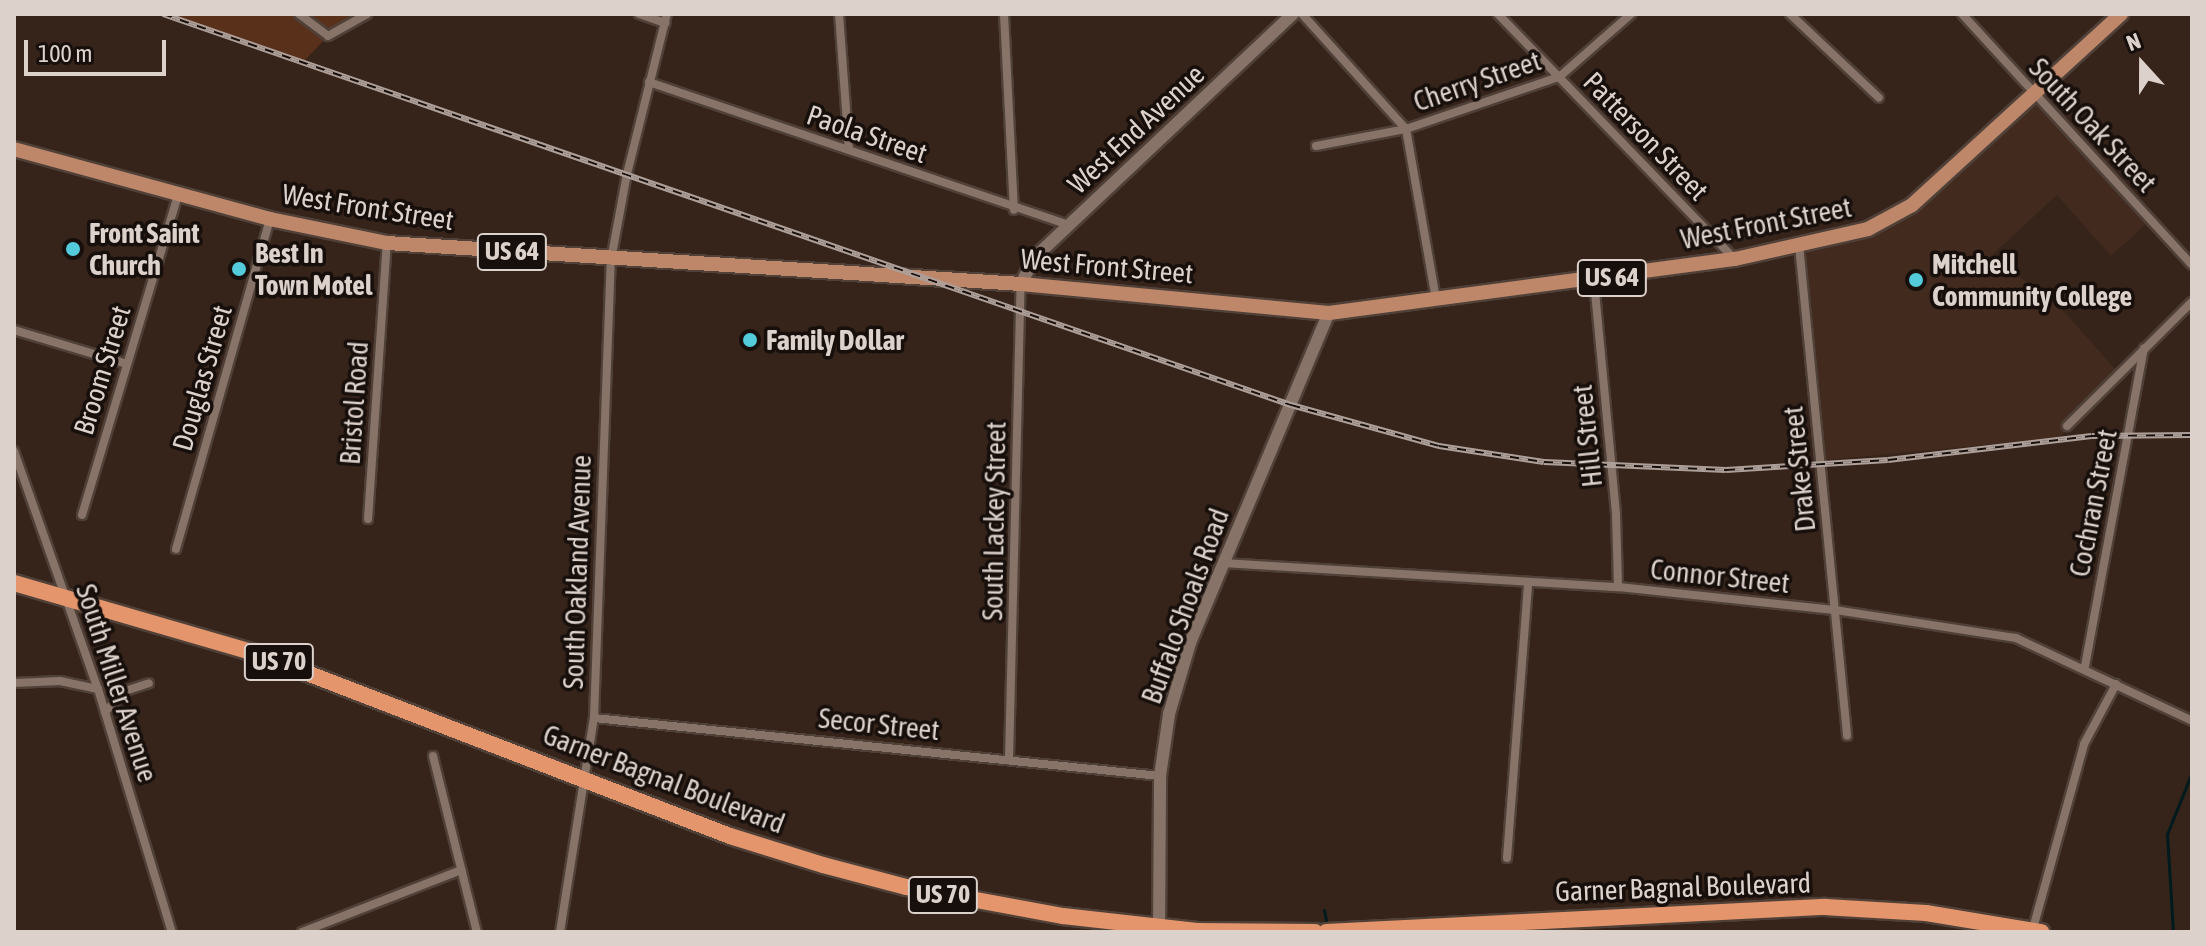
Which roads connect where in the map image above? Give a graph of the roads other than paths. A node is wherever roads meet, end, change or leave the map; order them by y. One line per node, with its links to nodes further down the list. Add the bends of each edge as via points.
1 (299, 14): 2 (street, via 328,36)
2 (367, 14)
3 (639, 14): 13 (street)
4 (839, 14): 21 (street)
5 (1004, 14): 23 (street)
6 (1293, 14): 25 (street, West End Avenue)
7 (1302, 14): 18 (street)
8 (1498, 14): 14 (street, Patterson Street)
9 (1631, 14): 14 (street, Cherry Street)
10 (1790, 14): 17 (street)
11 (1962, 14): 16 (street, South Oak Street)
12 (2121, 14): 16 (main road, West Front Street / US 64)
13 (666, 18): 15 (street, South Oakland Avenue)
14 (1559, 77): 18 (street, Cherry Street); 28 (street, Patterson Street)
15 (649, 82): 21 (street, Paola Street); 29 (street, South Oakland Avenue)
16 (2034, 93): 27 (main road, West Front Street / US 64, via 1891,220); 30 (street, South Oak Street)
17 (1879, 98)
18 (1406, 129): 19 (street, Cherry Street); 33 (street)
19 (1316, 146)
20 (14, 149): 22 (main road, West Front Street / US 64)
21 (849, 150): 23 (street, Paola Street)
22 (178, 193): 24 (main road, West Front Street / US 64); 38 (street, Broom Street)
23 (1014, 210): 25 (street, Paola Street)
24 (270, 219): 26 (main road, West Front Street / US 64); 43 (street, Douglas Street)
25 (1070, 225): 32 (street, West End Avenue, via 1034,258)
26 (387, 243): 29 (main road, West Front Street / US 64); 42 (street, Bristol Road)
27 (1799, 245): 28 (main road, West Front Street / US 64); 49 (street, Drake Street)
28 (1735, 259): 31 (main road, West Front Street / US 64)
29 (611, 260): 32 (main road, West Front Street / US 64); 56 (street, South Oakland Avenue)
30 (2192, 265)
31 (1594, 281): 33 (main road, West Front Street / US 64); 47 (street, Hill Street)
32 (1021, 284): 35 (main road, West Front Street / US 64); 60 (street, South Lackey Street)
33 (1436, 300): 35 (main road, West Front Street / US 64)
34 (2192, 302): 37 (street)
35 (1329, 313): 44 (street, Buffalo Shoals Road)
36 (14, 330): 38 (street)
37 (2144, 348): 39 (street); 50 (street, Cochran Street)
38 (127, 364): 41 (street, Broom Street)
39 (2067, 426)
40 (14, 451): 48 (street, South Miller Avenue)
41 (82, 515)
42 (368, 519)
43 (176, 549)
44 (1223, 563): 46 (street, Connor Street); 61 (street, Buffalo Shoals Road, via 1179,678)
45 (14, 583): 48 (highway, Garner Bagnal Boulevard / US 70)
46 (1528, 583): 47 (street, Connor Street); 63 (street)
47 (1618, 587): 49 (street, Connor Street)
48 (65, 596): 54 (street, South Miller Avenue); 62 (highway, Garner Bagnal Boulevard / US 70, via 255,653)
49 (1835, 610): 50 (street, Connor Street, via 2016,638); 58 (street, Drake Street)
50 (2085, 666): 53 (street, Connor Street)
51 (14, 683): 54 (street, via 60,681)
52 (149, 683): 55 (street, via 125,691)
53 (2116, 684): 57 (street, Connor Street); 66 (street, via 2084,744)
54 (98, 689): 55 (street, South Miller Avenue)
55 (105, 712): 67 (street, South Miller Avenue)
56 (594, 718): 60 (street, Secor Street); 62 (street, South Oakland Avenue)
57 (2192, 721)
58 (1847, 736)
59 (433, 756): 64 (street)
60 (1009, 759): 61 (street, Secor Street)
61 (1160, 776): 65 (street, Buffalo Shoals Road)
62 (587, 777): 65 (highway, Garner Bagnal Boulevard / US 70, via 730,836 892,883 1036,912); 70 (street, South Oakland Avenue)
63 (1507, 858)
64 (461, 870): 68 (street); 69 (street)
65 (1158, 929): 71 (highway, Garner Bagnal Boulevard / US 70)
66 (2035, 931): 72 (highway, Garner Bagnal Boulevard, via 1926,913 1825,907)
67 (172, 932)
68 (302, 932)
69 (477, 932)
70 (560, 932)
71 (1315, 932)
72 (1326, 932)

